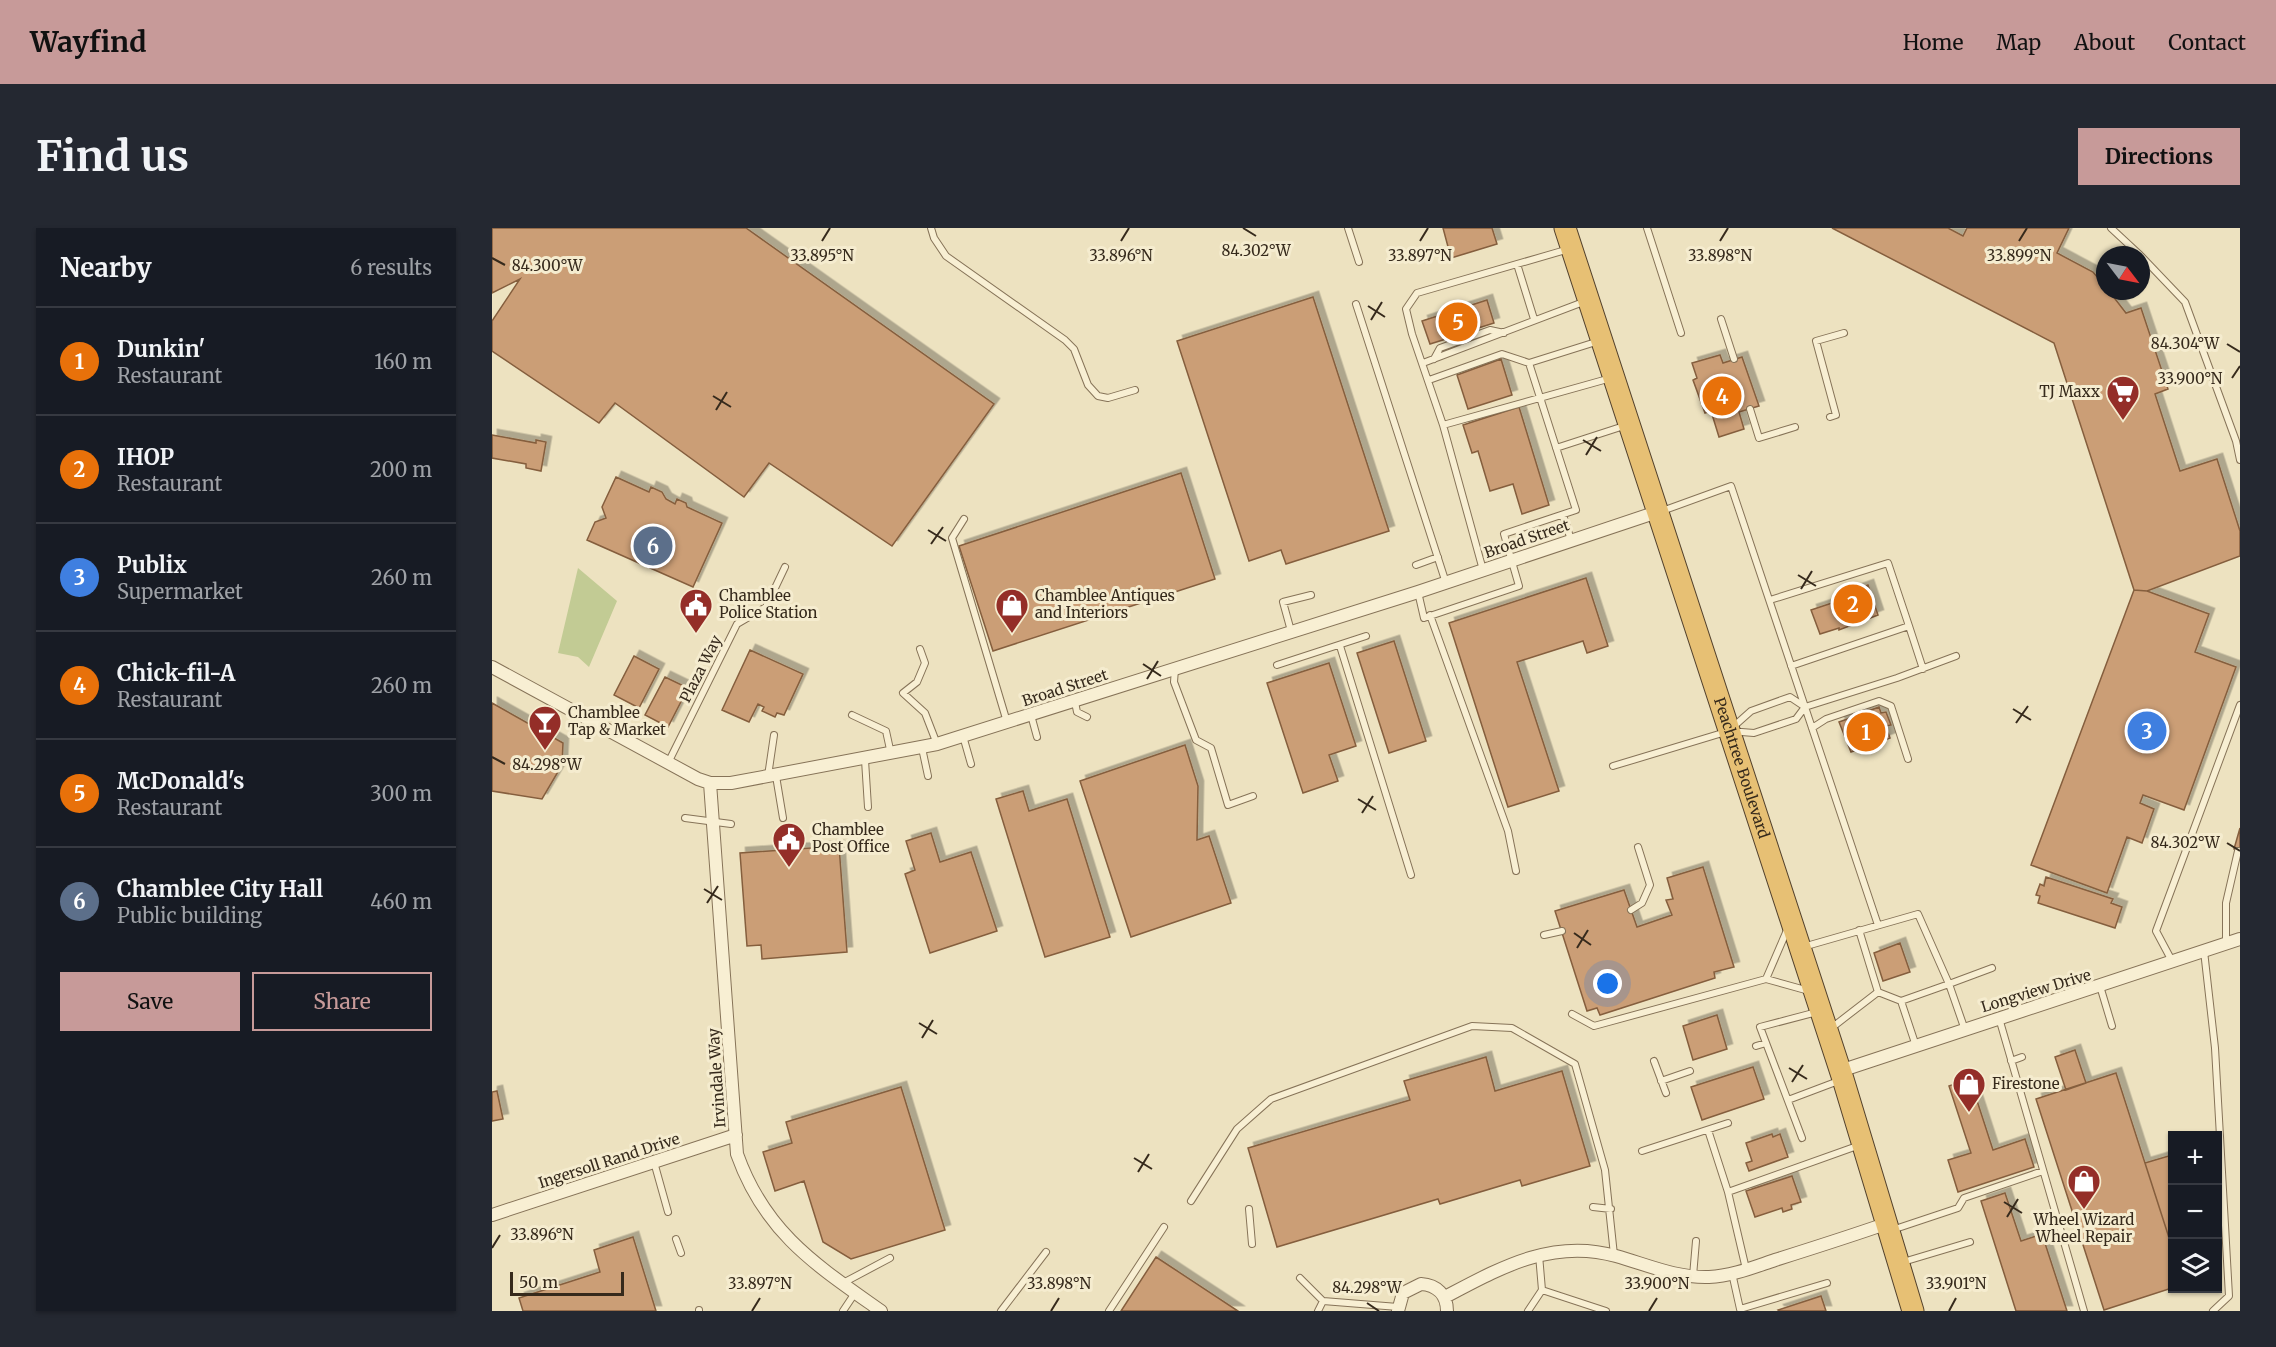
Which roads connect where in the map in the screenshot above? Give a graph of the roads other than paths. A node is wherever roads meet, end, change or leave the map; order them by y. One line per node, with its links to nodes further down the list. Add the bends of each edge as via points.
1 (931, 228): 22 (lane, via 946,256 1074,349 1088,385 1098,396 1108,398)
2 (1348, 228): 7 (lane)
3 (1647, 228): 14 (lane)
4 (2112, 228): 6 (lane)
5 (1569, 238): 8 (lane); 10 (highway, Peachtree Boulevard)
6 (2130, 246)
7 (1359, 262)
8 (1517, 264): 12 (lane); 18 (lane, via 1417,293 1406,309)
9 (2150, 266): 30 (lane, via 2185,302)
10 (1589, 300): 12 (lane); 16 (highway, Peachtree Boulevard)
11 (1356, 304): 35 (lane)
12 (1534, 319): 18 (lane)
13 (1721, 319): 17 (lane)
14 (1681, 333)
15 (1844, 333): 25 (lane, via 1816,342 1836,415)
16 (1602, 340): 19 (lane); 20 (highway, Peachtree Boulevard)
17 (1734, 359)
18 (1423, 363): 21 (lane)
19 (1529, 363): 21 (lane, via 1502,354); 23 (lane)
20 (1614, 377): 23 (lane); 26 (highway, Peachtree Boulevard)
21 (1428, 380): 27 (lane)
22 (1135, 390)
23 (1541, 399): 27 (lane); 29 (lane)
24 (1750, 409): 28 (lane, via 1759,438)
25 (1830, 417)
26 (1629, 424): 29 (lane); 31 (highway, Peachtree Boulevard)
27 (1443, 425): 39 (lane)
28 (1795, 427)
29 (1556, 448): 32 (lane, via 1576,510)
30 (2240, 460)
31 (1657, 512): 34 (street, Broad Street); 43 (lane, via 1731,486); 64 (highway, Peachtree Boulevard)
32 (1563, 515): 34 (lane); 36 (lane, via 1504,534)
33 (964, 519): 62 (lane, via 952,538)
34 (1571, 540): 36 (street, Broad Street)
35 (1438, 557): 37 (lane); 40 (lane)
36 (1512, 560): 39 (street, Broad Street); 44 (lane, via 1518,586)
37 (1416, 565)
38 (785, 567): 73 (lane, Plaza Way, via 766,607 737,624)
39 (1483, 570): 40 (street, Broad Street)
40 (1446, 583): 41 (street, Broad Street)
41 (1418, 592): 44 (lane, via 1424,618); 46 (street, Broad Street)
42 (1311, 595): 46 (lane, via 1283,602)
43 (1770, 600): 45 (lane, via 1888,563); 52 (lane)
44 (1430, 615): 87 (lane, via 1508,831)
45 (1909, 626): 52 (lane); 55 (lane)
46 (1291, 631): 54 (street, Broad Street)
47 (1366, 636): 48 (lane)
48 (1340, 646): 51 (lane); 88 (lane)
49 (920, 649): 68 (lane, via 925,663 917,682 903,693 925,713)
50 (1956, 656): 55 (lane)
51 (1277, 665)
52 (1791, 666): 58 (lane)
53 (492, 667): 73 (street, Broad Street)
54 (1175, 668): 56 (street, Broad Street); 79 (lane, via 1174,682 1196,740 1210,748 1228,804)
55 (1923, 669): 58 (lane)
56 (1075, 702): 60 (street, Broad Street); 61 (lane, via 1077,711)
57 (2240, 705): 99 (lane, via 2156,931)
58 (1805, 707): 63 (lane); 64 (lane, via 1796,719 1754,733); 64 (lane, via 1790,697 1751,711)
59 (852, 715): 70 (lane, via 886,732)
60 (1030, 715): 62 (street, Broad Street); 67 (lane)
61 (1088, 717)
62 (1007, 722): 66 (street, Broad Street)
63 (1812, 728): 71 (lane, via 1826,719 1879,701 1891,706); 91 (lane)
64 (1729, 731): 75 (lane); 90 (highway, Peachtree Boulevard)
65 (774, 735): 77 (lane)
66 (963, 736): 68 (street, Broad Street); 74 (lane)
67 (1037, 737)
68 (937, 744): 69 (street, Broad Street)
69 (922, 748): 70 (street, Broad Street); 76 (lane)
70 (892, 754): 72 (street, Broad Street)
71 (1908, 759)
72 (865, 760): 77 (street, Broad Street); 80 (lane)
73 (668, 763): 78 (street, Broad Street)
74 (970, 764)
75 (1613, 765)
76 (928, 776)
77 (772, 777): 78 (street, Broad Street); 82 (lane)
78 (710, 783): 83 (street, Irvindale Way)
79 (1253, 796)
80 (868, 807)
81 (685, 818): 83 (lane)
82 (783, 818)
83 (712, 821): 84 (lane); 125 (street, Irvindale Way)
84 (731, 824)
85 (1638, 847): 89 (lane, via 1650,885 1642,903)
86 (2238, 851): 96 (lane, via 2226,903)
87 (1516, 871)
88 (1411, 875)
89 (1631, 910)
90 (1791, 921): 97 (highway, Peachtree Boulevard); 101 (lane)
91 (1878, 925): 92 (lane); 102 (lane, via 1918,914)
92 (1859, 930): 97 (lane); 104 (lane)
93 (1562, 931): 94 (lane)
94 (1544, 935)
95 (2240, 939): 96 (street, Longview Drive)
96 (2226, 944): 98 (street, Longview Drive)
97 (1800, 948): 105 (highway, Peachtree Boulevard)
98 (2204, 951): 99 (street, Longview Drive); 172 (lane, via 2215,1048 2229,1296)
99 (2173, 962): 103 (street, Longview Drive)
100 (1992, 968): 102 (lane)
101 (1766, 980): 105 (lane); 107 (lane, via 1594,1026)
102 (1949, 984): 106 (lane); 110 (lane)
103 (2100, 986): 108 (street, Longview Drive); 109 (lane)
104 (1878, 992): 106 (lane); 111 (lane)
105 (1816, 1001): 111 (highway, Peachtree Boulevard); 112 (lane, via 1760,1027)
106 (1900, 1001): 114 (lane)
107 (1572, 1014)
108 (1999, 1017): 110 (street, Longview Drive); 117 (lane)
109 (2112, 1026)
110 (1965, 1030): 114 (street, Longview Drive)
111 (1827, 1032): 119 (highway, Peachtree Boulevard)
112 (1766, 1043): 113 (lane); 122 (lane)
113 (1756, 1047)
114 (1917, 1047): 119 (street, Longview Drive)
115 (2022, 1057): 117 (lane)
116 (1654, 1061): 120 (lane)
117 (2011, 1061): 130 (lane)
118 (1690, 1071): 120 (lane)
119 (1842, 1075): 122 (lane); 127 (highway, Peachtree Boulevard)
120 (1661, 1081): 121 (lane)
121 (1666, 1093)
122 (1788, 1100): 126 (lane)
123 (1728, 1123): 124 (lane)
124 (1708, 1130): 128 (lane); 131 (lane)
125 (736, 1135): 129 (street, Ingersoll Rand Drive); 154 (street, Irvindale Way, via 744,1176 767,1216 806,1257)
126 (1802, 1138)
127 (1863, 1144): 131 (lane); 139 (highway, Peachtree Boulevard)
128 (1642, 1151)
129 (654, 1162): 136 (lane); 137 (street, Ingersoll Rand Drive)
130 (2043, 1171): 139 (lane, via 1964,1198 1958,1208); 171 (lane)
131 (1728, 1192): 150 (lane)
132 (1191, 1201): 135 (lane, via 1237,1129 1271,1099 1472,1026 1512,1028 1575,1064 1605,1170)
133 (1593, 1207): 135 (lane)
134 (1249, 1209): 143 (lane)
135 (1611, 1209): 147 (lane)
136 (668, 1212)
137 (492, 1215)
138 (1164, 1227): 165 (lane)
139 (1889, 1227): 149 (highway, Peachtree Boulevard); 150 (street)
140 (676, 1239): 145 (lane)
141 (1696, 1241): 152 (lane)
142 (1970, 1242): 149 (lane)
143 (1252, 1244)
144 (1046, 1252): 164 (lane)
145 (681, 1253)
146 (1539, 1254): 147 (street, via 1573,1250); 156 (lane); 158 (street, via 1509,1264)
147 (1614, 1256): 152 (street)
148 (890, 1258): 154 (lane)
149 (1900, 1263): 170 (highway, Peachtree Boulevard)
150 (1746, 1269): 151 (street)
151 (1732, 1273): 152 (street); 161 (lane)
152 (1693, 1276)
153 (1300, 1278): 159 (lane)
154 (843, 1283): 157 (street, Irvindale Way)
155 (1827, 1283): 161 (lane)
156 (1542, 1290): 168 (lane); 169 (lane)
157 (855, 1293): 162 (lane); 163 (street, Irvindale Way)
158 (1445, 1298): 160 (street, via 1433,1286 1415,1285 1403,1293); 167 (street)
159 (1323, 1300): 160 (lane); 166 (lane)
160 (1398, 1309)
161 (1740, 1310)
162 (843, 1311)
163 (881, 1311)
164 (1001, 1311)
165 (1109, 1311)
166 (1318, 1311)
167 (1447, 1311)
168 (1528, 1311)
169 (1606, 1311)
170 (1913, 1311)
171 (2084, 1311)
172 (2213, 1311)

